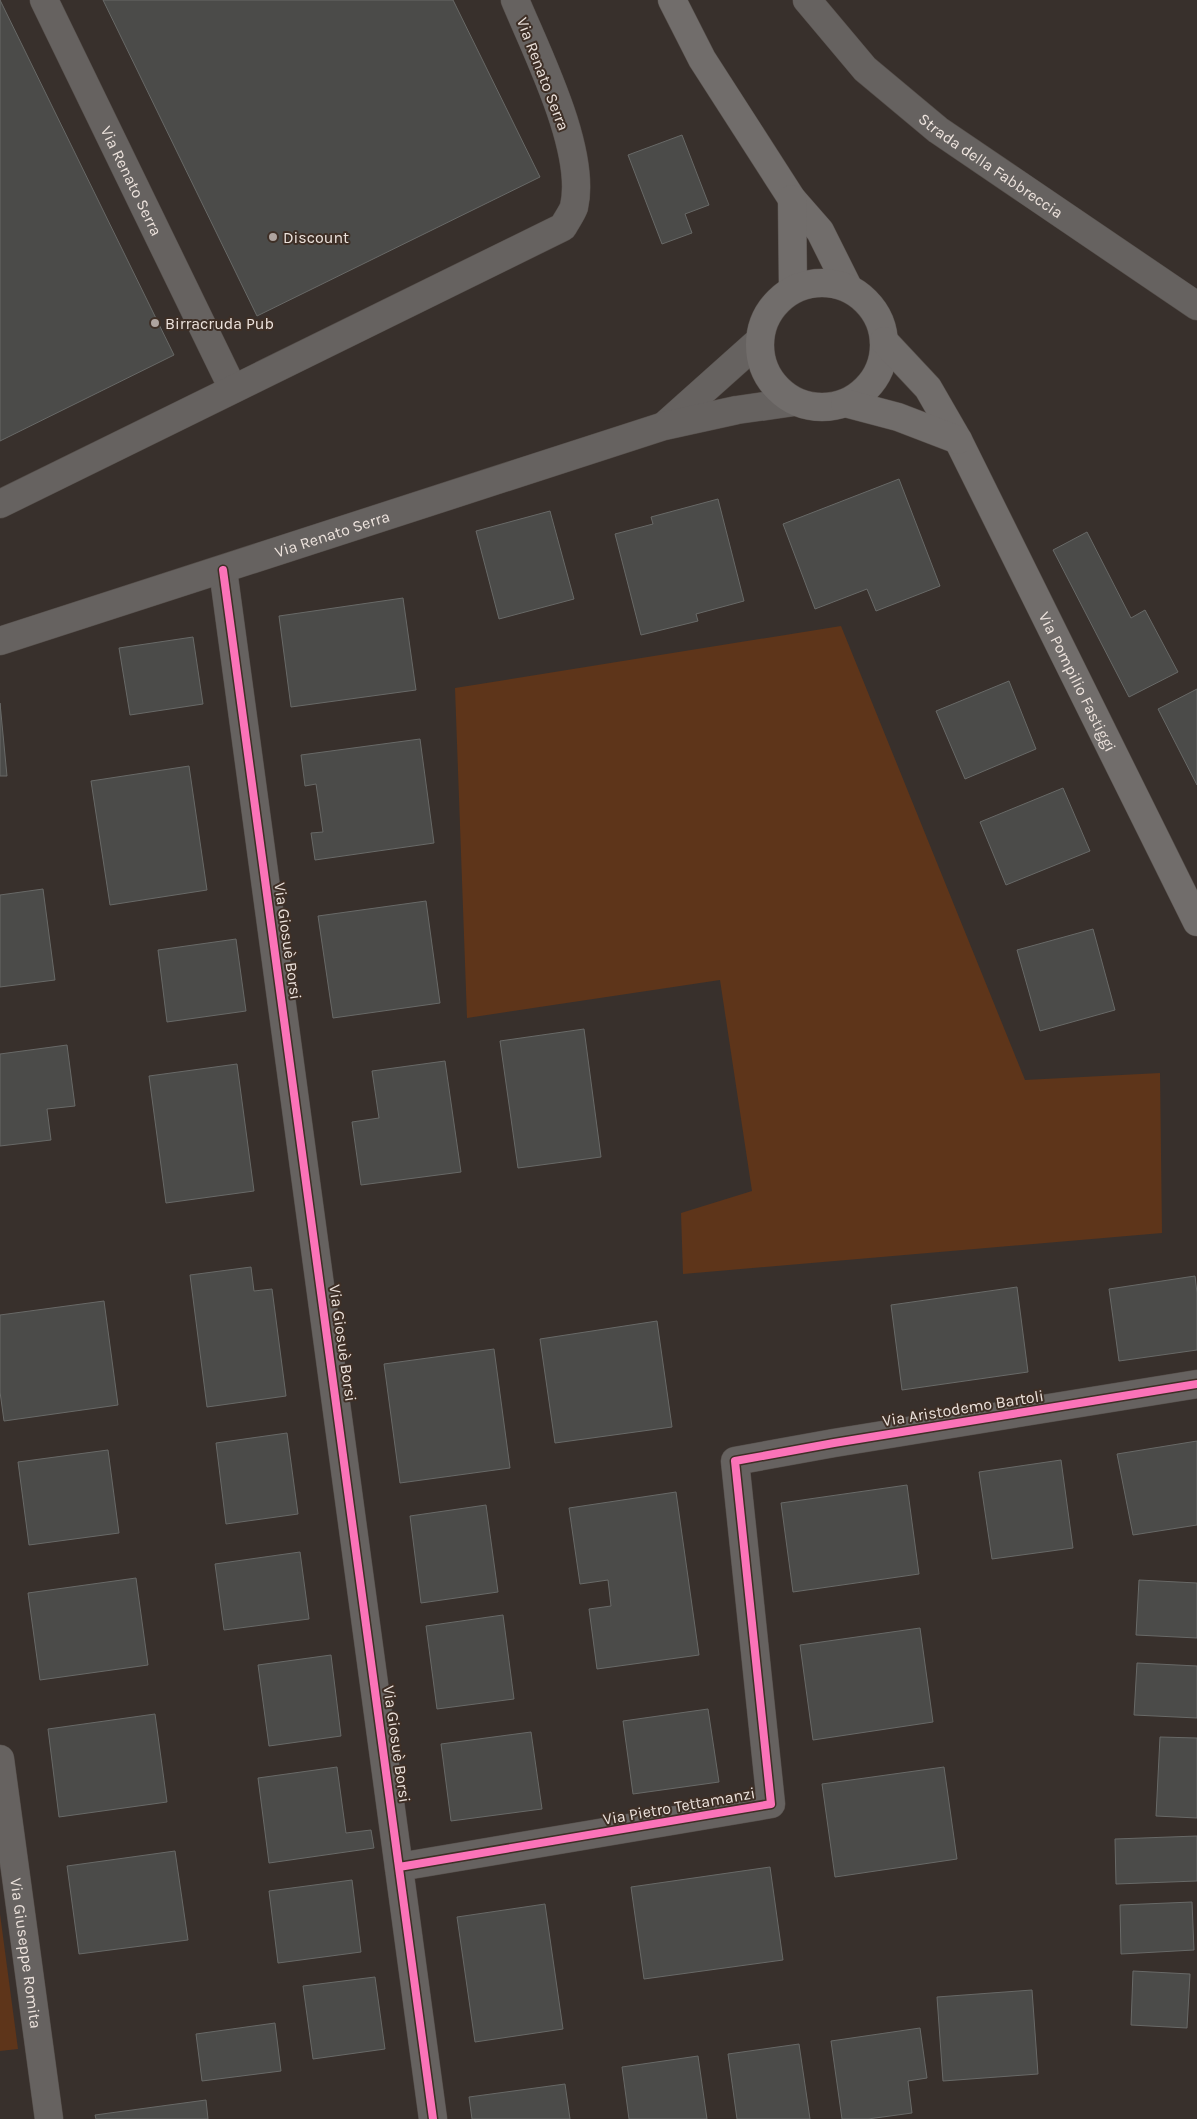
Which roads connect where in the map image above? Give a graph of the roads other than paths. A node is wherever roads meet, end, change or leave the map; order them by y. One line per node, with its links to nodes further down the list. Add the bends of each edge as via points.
1 (44, 0): 11 (street, Via Renato Serra)
2 (515, 0): 11 (street, Via Renato Serra, via 564,120 576,174 574,208 563,227)
3 (672, 0): 5 (street, via 702,59)
4 (808, 0): 8 (street, Strada della Fabbreccia, via 865,69 938,130)
5 (792, 199): 6 (street, via 820,231); 7 (street)
6 (848, 287): 7 (street, via 829,282); 10 (street, via 874,309)
7 (793, 289): 9 (street, via 776,302 764,320)
8 (1197, 306)
9 (759, 341): 12 (street, via 760,359 767,376); 14 (street, Via Renato Serra)
10 (884, 341): 13 (street, via 883,361 875,379 862,393); 15 (street, Via Pompilio Fastiggi, via 928,388)
11 (233, 389): 16 (street, Via Renato Serra)
12 (794, 402): 13 (street, via 811,407); 14 (street, Via Renato Serra)
13 (845, 403): 15 (street, via 898,417)
14 (664, 426): 17 (street, Via Renato Serra)
15 (958, 440): 19 (street, Via Pompilio Fastiggi)
16 (0, 504)
17 (223, 570): 18 (street, Via Renato Serra); 23 (street, Via Giosuè Borsi)
18 (0, 641)
19 (1197, 922)
20 (1197, 1384): 21 (street, Via Aristodemo Bartoli)
21 (735, 1461): 23 (street, Via Pietro Tettamanzi, via 771,1804)
22 (0, 1759): 24 (street, Via Giuseppe Romita)
23 (399, 1867): 25 (street, Via Giosuè Borsi)
24 (49, 2119)
25 (433, 2119)

